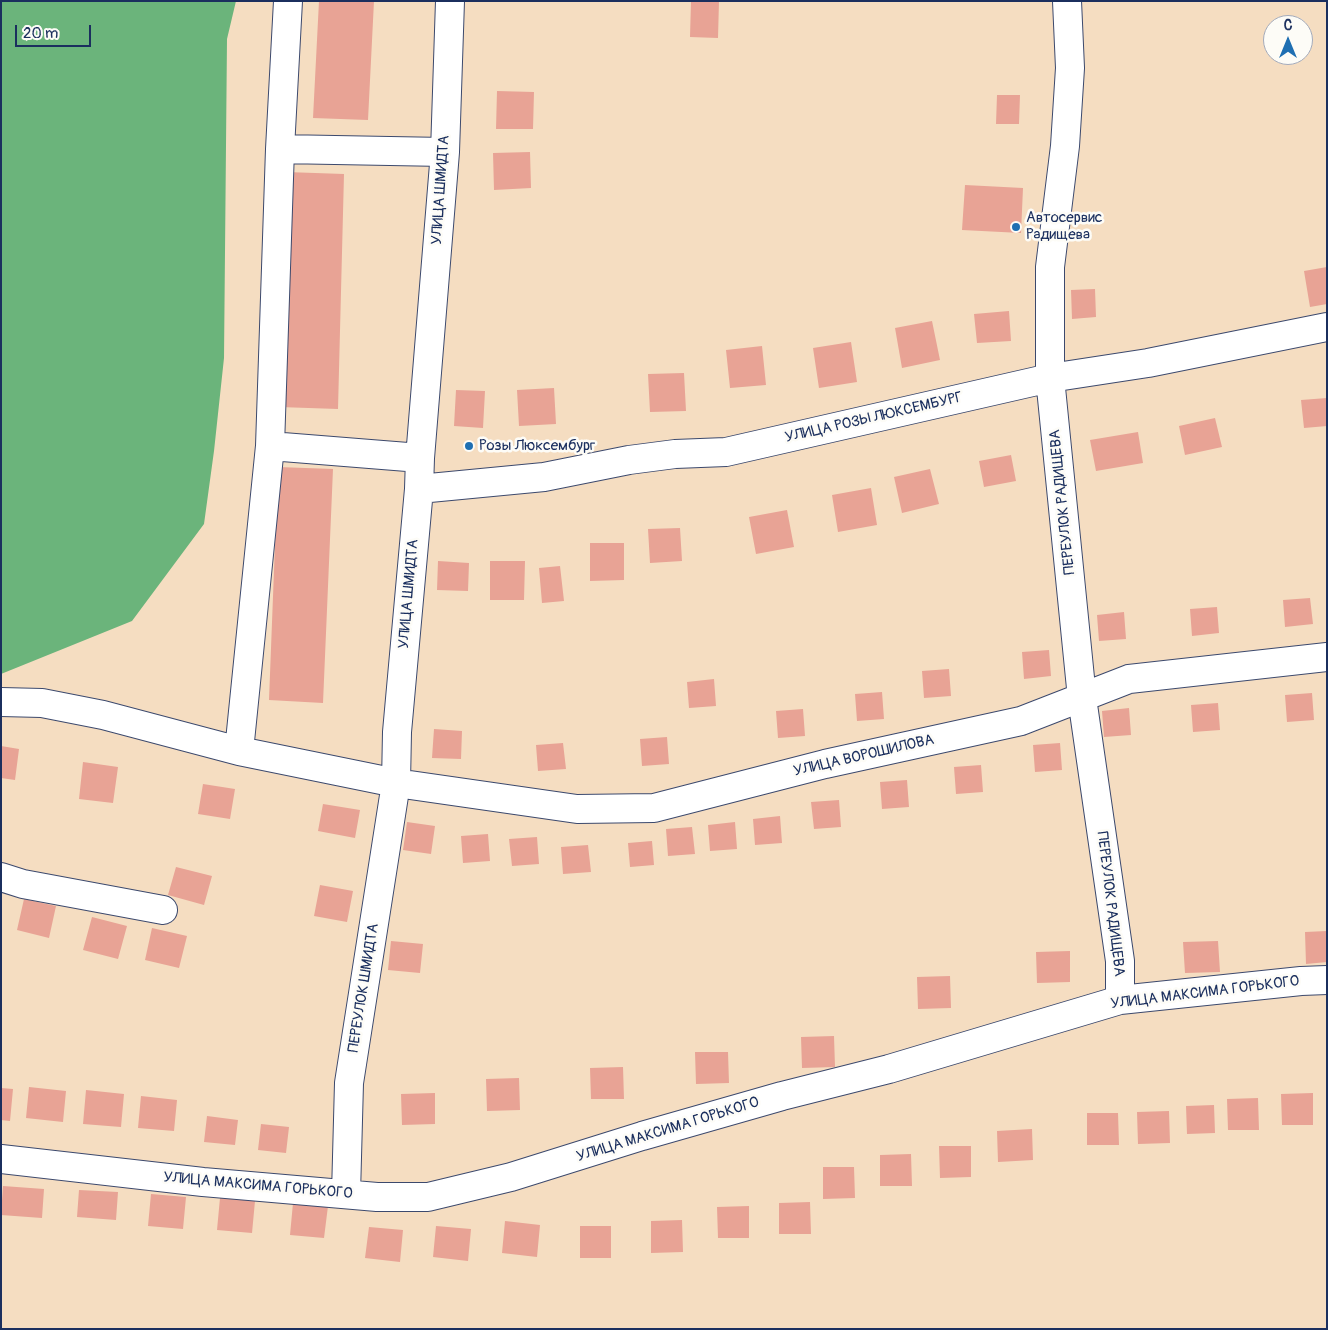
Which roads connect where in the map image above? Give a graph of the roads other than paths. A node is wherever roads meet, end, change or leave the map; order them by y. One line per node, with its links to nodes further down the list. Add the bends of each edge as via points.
1 (288, 1): 4 (street)
2 (450, 1): 5 (street, УЛИЦА ШМИДТА)
3 (1067, 1): 7 (street, ПЕРЕУЛОК РАДИЩЕВА, via 1070,68 1065,146 1050,267)
4 (280, 149): 5 (street); 8 (street)
5 (445, 152): 9 (street, УЛИЦА ШМИДТА)
6 (1327, 327): 7 (street, УЛИЦА РОЗЫ ЛЮКСЕМБУРГ, via 1148,363)
7 (1050, 378): 10 (street, УЛИЦА РОЗЫ ЛЮКСЕМБУРГ, via 726,452 675,454 544,477); 12 (street, ПЕРЕУЛОК РАДИЩЕВА)
8 (270, 446): 9 (street); 14 (street)
9 (420, 458): 10 (street, УЛИЦА ШМИДТА)
10 (419, 489): 15 (street, УЛИЦА ШМИДТА, via 396,732)
11 (1327, 657): 12 (street, УЛИЦА ВОРОШИЛОВА, via 1129,679)
12 (1082, 698): 15 (street, УЛИЦА ВОРОШИЛОВА, via 1021,721 825,764 654,808 576,809); 19 (street, ПЕРЕУЛОК РАДИЩЕВА, via 1120,961)
13 (1, 702): 14 (street, via 42,702)
14 (239, 751): 15 (street)
15 (396, 783): 21 (street, ПЕРЕУЛОК ШМИДТА, via 349,1083)
16 (1, 877): 17 (street, via 22,884)
17 (163, 910)
18 (1327, 980): 19 (street, УЛИЦА МАКСИМА ГОРЬКОГО)
19 (1120, 1000): 21 (street, УЛИЦА МАКСИМА ГОРЬКОГО, via 890,1069 642,1136 511,1177 428,1197)
20 (1, 1159): 21 (street, УЛИЦА МАКСИМА ГОРЬКОГО)
21 (346, 1194)

